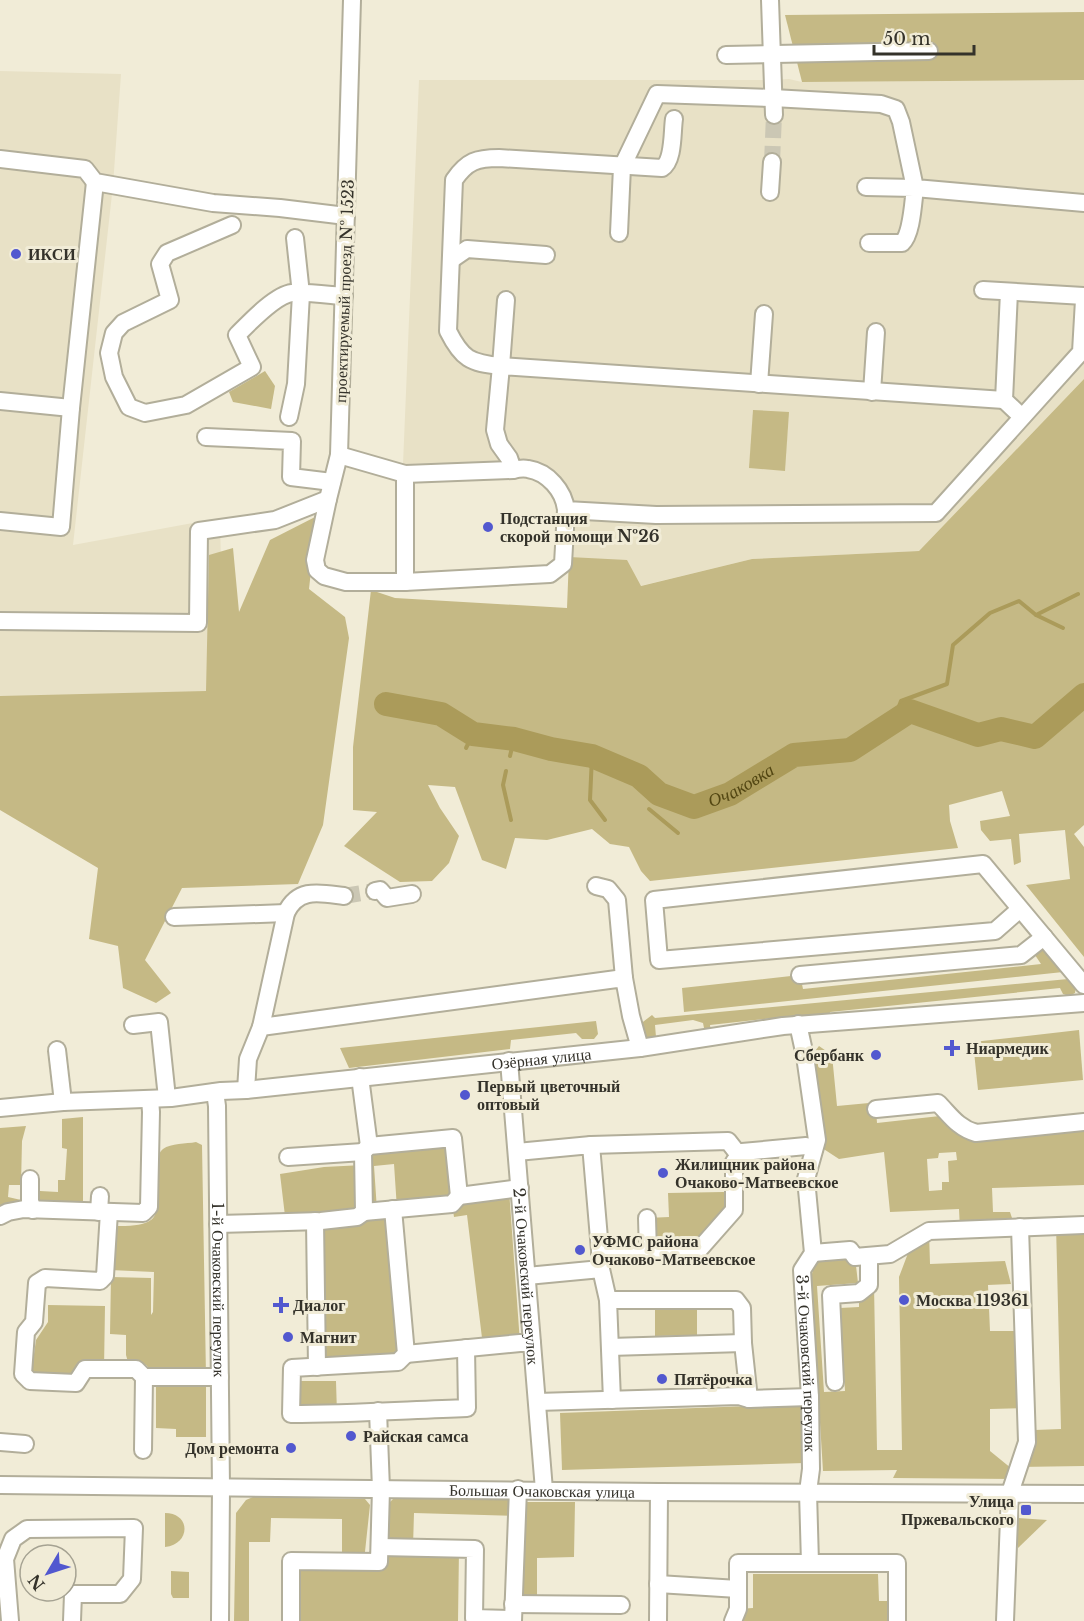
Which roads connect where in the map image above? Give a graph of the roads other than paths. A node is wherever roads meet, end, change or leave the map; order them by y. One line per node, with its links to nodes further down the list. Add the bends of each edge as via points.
1 (352, 0): 17 (street, проектируемый проезд № 1523)
2 (770, 0): 5 (street)
3 (929, 51): 5 (street)
4 (726, 55): 5 (street)
5 (772, 55): 6 (street)
6 (773, 98): 7 (street); 11 (street, via 657,94); 14 (street, via 881,104 896,109)
7 (774, 115)
8 (674, 119): 11 (street, via 667,165)
9 (0, 159): 12 (street, via 85,169)
10 (772, 162): 15 (street)
11 (622, 167): 19 (street); 23 (street, via 499,158 472,161 454,180)
12 (95, 182): 17 (street, via 213,203); 37 (street)
13 (866, 187): 14 (street)
14 (915, 188): 16 (street); 21 (street, via 906,240)
15 (770, 192)
16 (1084, 203)
17 (346, 216): 27 (street, проектируемый проезд № 1523)
18 (232, 225): 26 (street, via 167,253 160,264 170,300 123,323 114,333 109,353 114,377 129,407 145,413 186,405 252,367 237,335 273,302 291,293)
19 (619, 233)
20 (295, 238): 26 (street)
21 (869, 243)
22 (546, 255): 23 (street, via 467,249)
23 (451, 260): 32 (street, via 448,331 458,349 474,362)
24 (983, 290): 25 (street)
25 (1009, 292): 28 (street); 35 (street)
26 (301, 294): 27 (street); 38 (street, via 296,384)
27 (344, 296): 41 (street, проектируемый проезд № 1523)
28 (1084, 298): 39 (street, via 1081,352)
29 (506, 300): 32 (street)
30 (764, 314): 33 (street)
31 (876, 332): 34 (street)
32 (501, 366): 33 (street); 42 (street, via 495,430)
33 (759, 384): 34 (street)
34 (872, 392): 35 (street)
35 (1004, 400): 39 (street)
36 (0, 401): 37 (street)
37 (71, 408): 47 (street, via 61,527)
38 (289, 417)
39 (1022, 417): 46 (street, via 936,513 656,515)
40 (206, 437): 44 (street, via 292,441 291,477)
41 (339, 454): 43 (street); 44 (street, проектируемый проезд № 1523)
42 (513, 470): 43 (street); 46 (street, via 543,474 560,491)
43 (405, 474): 48 (street)
44 (332, 482): 45 (street, проектируемый проезд № 1523)
45 (328, 499): 48 (street, проектируемый проезд № 1523, via 315,560 317,570 346,582); 49 (street, via 275,520 199,531 198,623)
46 (566, 510): 48 (street, via 562,564 550,574)
47 (0, 521)
48 (405, 582)
49 (0, 621)
50 (596, 886): 59 (street, via 608,889 616,900)
51 (375, 891): 52 (street, via 380,890 387,898)
52 (412, 894)
53 (344, 896): 55 (street, via 303,895 290,904)
54 (1020, 909): 54 (street, via 982,864 654,900 659,960 995,931); 57 (street)
55 (286, 913): 56 (street); 64 (street)
56 (174, 917)
57 (1044, 937): 58 (street, via 1021,955); 60 (street)
58 (800, 975)
59 (624, 978): 64 (street); 65 (street)
60 (1084, 985)
61 (1084, 1003): 62 (street, Озёрная улица)
62 (798, 1024): 65 (street, Озёрная улица); 79 (street, 3-й Очаковский переулок, via 817,1140)
63 (133, 1025): 71 (street, via 159,1022)
64 (261, 1027): 69 (street, via 248,1059)
65 (640, 1048): 67 (street, Озёрная улица)
66 (57, 1050): 73 (street)
67 (509, 1061): 68 (street, Озёрная улица); 80 (street, 2-й Очаковский переулок)
68 (360, 1077): 69 (street, Озёрная улица); 78 (street)
69 (246, 1090): 70 (street, Озёрная улица)
70 (215, 1092): 71 (street, Озёрная улица); 93 (street, 1-й Очаковский переулок)
71 (168, 1098): 72 (street, Озёрная улица)
72 (150, 1099): 73 (street, Озёрная улица); 86 (street, via 149,1207 143,1214)
73 (63, 1102): 74 (street, Озёрная улица)
74 (0, 1108)
75 (876, 1110): 76 (street, via 938,1103 959,1125 976,1133)
76 (1084, 1122)
77 (591, 1145): 80 (street); 81 (street, via 728,1142); 99 (street)
78 (366, 1149): 82 (street); 85 (street, via 453,1138); 89 (street)
79 (814, 1149): 81 (street, via 806,1146); 97 (street, 3-й Очаковский переулок, via 806,1179)
80 (517, 1152): 84 (street, 2-й Очаковский переулок)
81 (739, 1155): 96 (street, via 734,1162 734,1210 697,1252)
82 (288, 1157)
83 (30, 1179): 88 (street)
84 (520, 1188): 85 (street); 100 (street, 2-й Очаковский переулок)
85 (459, 1196): 87 (street, via 452,1204)
86 (102, 1207): 88 (street); 108 (street, via 105,1276 100,1281 45,1278 37,1283 34,1322 26,1332 23,1374 30,1381 76,1383 85,1369 136,1369)
87 (393, 1209): 89 (street); 106 (street)
88 (33, 1210): 90 (street)
89 (364, 1212): 92 (street, via 357,1217)
90 (0, 1216)
91 (647, 1218): 96 (street)
92 (315, 1221): 93 (street); 107 (street)
93 (219, 1224): 109 (street, 1-й Очаковский переулок)
94 (1084, 1225): 95 (street)
95 (1020, 1227): 98 (street, via 928,1231 890,1254); 126 (street, via 1027,1442)
96 (648, 1252): 99 (street)
97 (813, 1253): 98 (street, via 850,1250 855,1257); 111 (street, 3-й Очаковский переулок, via 802,1270)
98 (869, 1256): 110 (street, via 869,1285 859,1293 831,1295)
99 (601, 1262): 100 (street); 101 (street)
100 (527, 1276): 102 (street, 2-й Очаковский переулок)
101 (608, 1300): 103 (street, via 736,1300 742,1308); 104 (street)
102 (532, 1343): 105 (street); 114 (street, 2-й Очаковский переулок)
103 (743, 1343): 104 (street); 112 (street)
104 (610, 1347): 113 (street)
105 (466, 1348): 106 (street); 115 (street, via 467,1408)
106 (406, 1354): 107 (street, via 398,1362)
107 (317, 1367): 115 (street, via 291,1368 291,1414)
108 (144, 1377): 109 (street); 118 (street)
109 (220, 1377): 120 (street, 1-й Очаковский переулок)
110 (835, 1382)
111 (810, 1397): 112 (street); 125 (street, 3-й Очаковский переулок)
112 (749, 1399): 113 (street, via 739,1396)
113 (612, 1400): 114 (street)
114 (537, 1402): 123 (street, 2-й Очаковский переулок)
115 (378, 1411): 121 (street)
116 (0, 1442): 117 (street)
117 (25, 1444)
118 (143, 1450)
119 (0, 1485): 120 (street, Большая Очаковская улица)
120 (221, 1488): 121 (street, Большая Очаковская улица); 136 (street, 1-й Очаковский переулок)
121 (381, 1489): 122 (street, Большая Очаковская улица); 128 (street)
122 (518, 1490): 123 (street, Большая Очаковская улица); 133 (street)
123 (544, 1490): 124 (street, Большая Очаковская улица)
124 (659, 1492): 125 (street, Большая Очаковская улица); 130 (street)
125 (808, 1492): 126 (street, Большая Очаковская улица); 129 (street, 3-й Очаковский переулок)
126 (1010, 1493): 127 (street, Большая Очаковская улица); 141 (street)
127 (1084, 1494)
128 (380, 1547): 133 (street, via 475,1549 474,1618); 137 (street, via 380,1562 291,1561)
129 (810, 1563): 131 (street, via 738,1563); 140 (street, via 897,1563)
130 (658, 1584): 131 (street); 138 (street)
131 (738, 1589): 139 (street)
132 (621, 1605): 133 (street)
133 (513, 1614)
134 (9, 1621): 135 (street, via 5,1559 13,1539 27,1529 134,1528 132,1580 120,1594 73,1594)
135 (72, 1621)
136 (220, 1621)
137 (291, 1621)
138 (658, 1621)
139 (733, 1621)
140 (897, 1621)
141 (1005, 1621)

